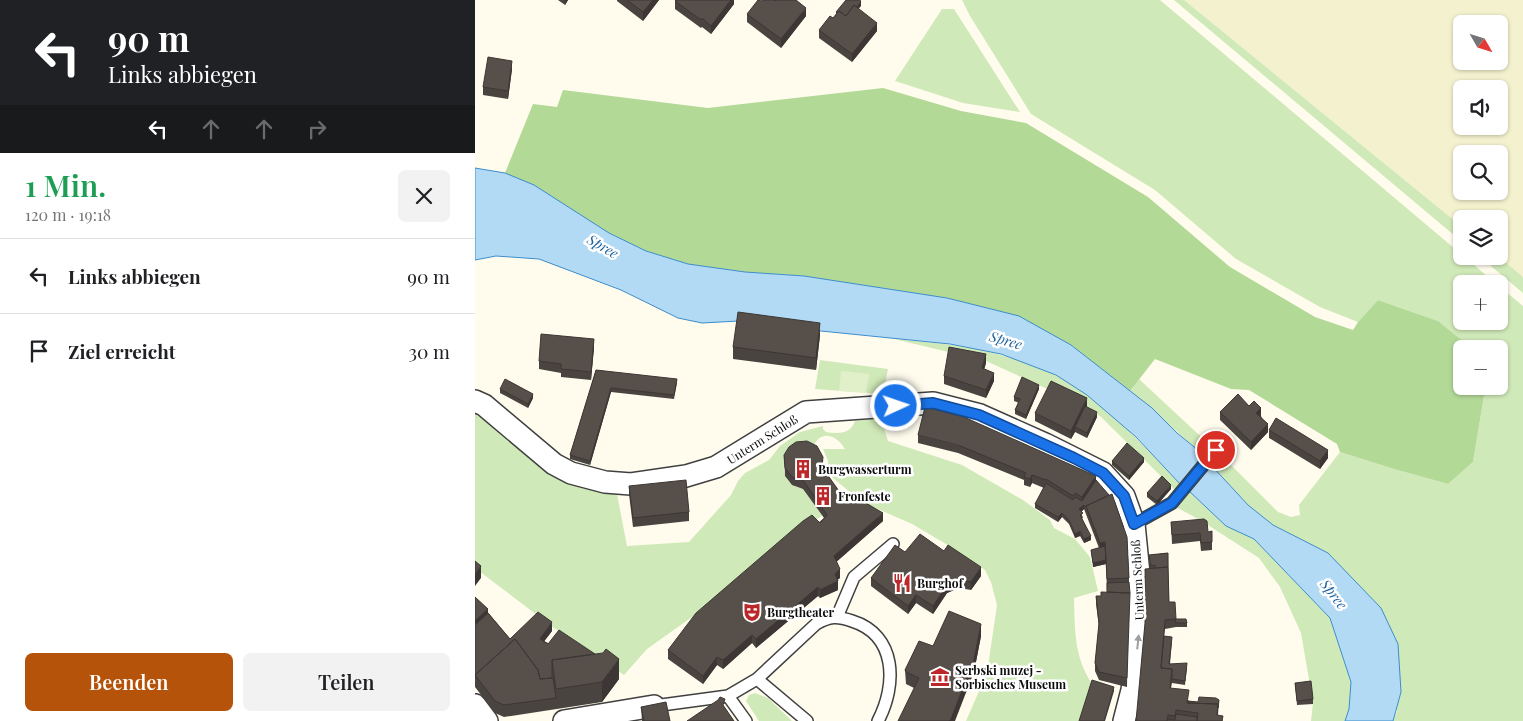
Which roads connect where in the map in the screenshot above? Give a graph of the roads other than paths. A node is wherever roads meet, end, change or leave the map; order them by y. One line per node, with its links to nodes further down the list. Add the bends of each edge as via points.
1 (475, 401): 3 (street, Unterm Schloß, via 554,464 571,473 605,482 631,484 686,476 716,467 806,412 933,403 979,415 1103,473 1124,496)
2 (1216, 450): 3 (lane, via 1172,503)
3 (1134, 524): 15 (street, Unterm Schloß, one-way to 3, via 1139,636 1139,574)
4 (893, 544): 5 (lane, via 854,577)
5 (837, 616): 6 (lane, via 816,624); 14 (lane, via 868,628 883,644 889,661 889,678 885,704)
6 (757, 679): 7 (lane); 13 (lane)
7 (728, 696): 9 (lane); 12 (lane)
8 (475, 705): 10 (street)
9 (651, 706): 11 (street)
10 (487, 721)
11 (564, 721)
12 (746, 721)
13 (807, 721)
14 (878, 721)
15 (1124, 721)

